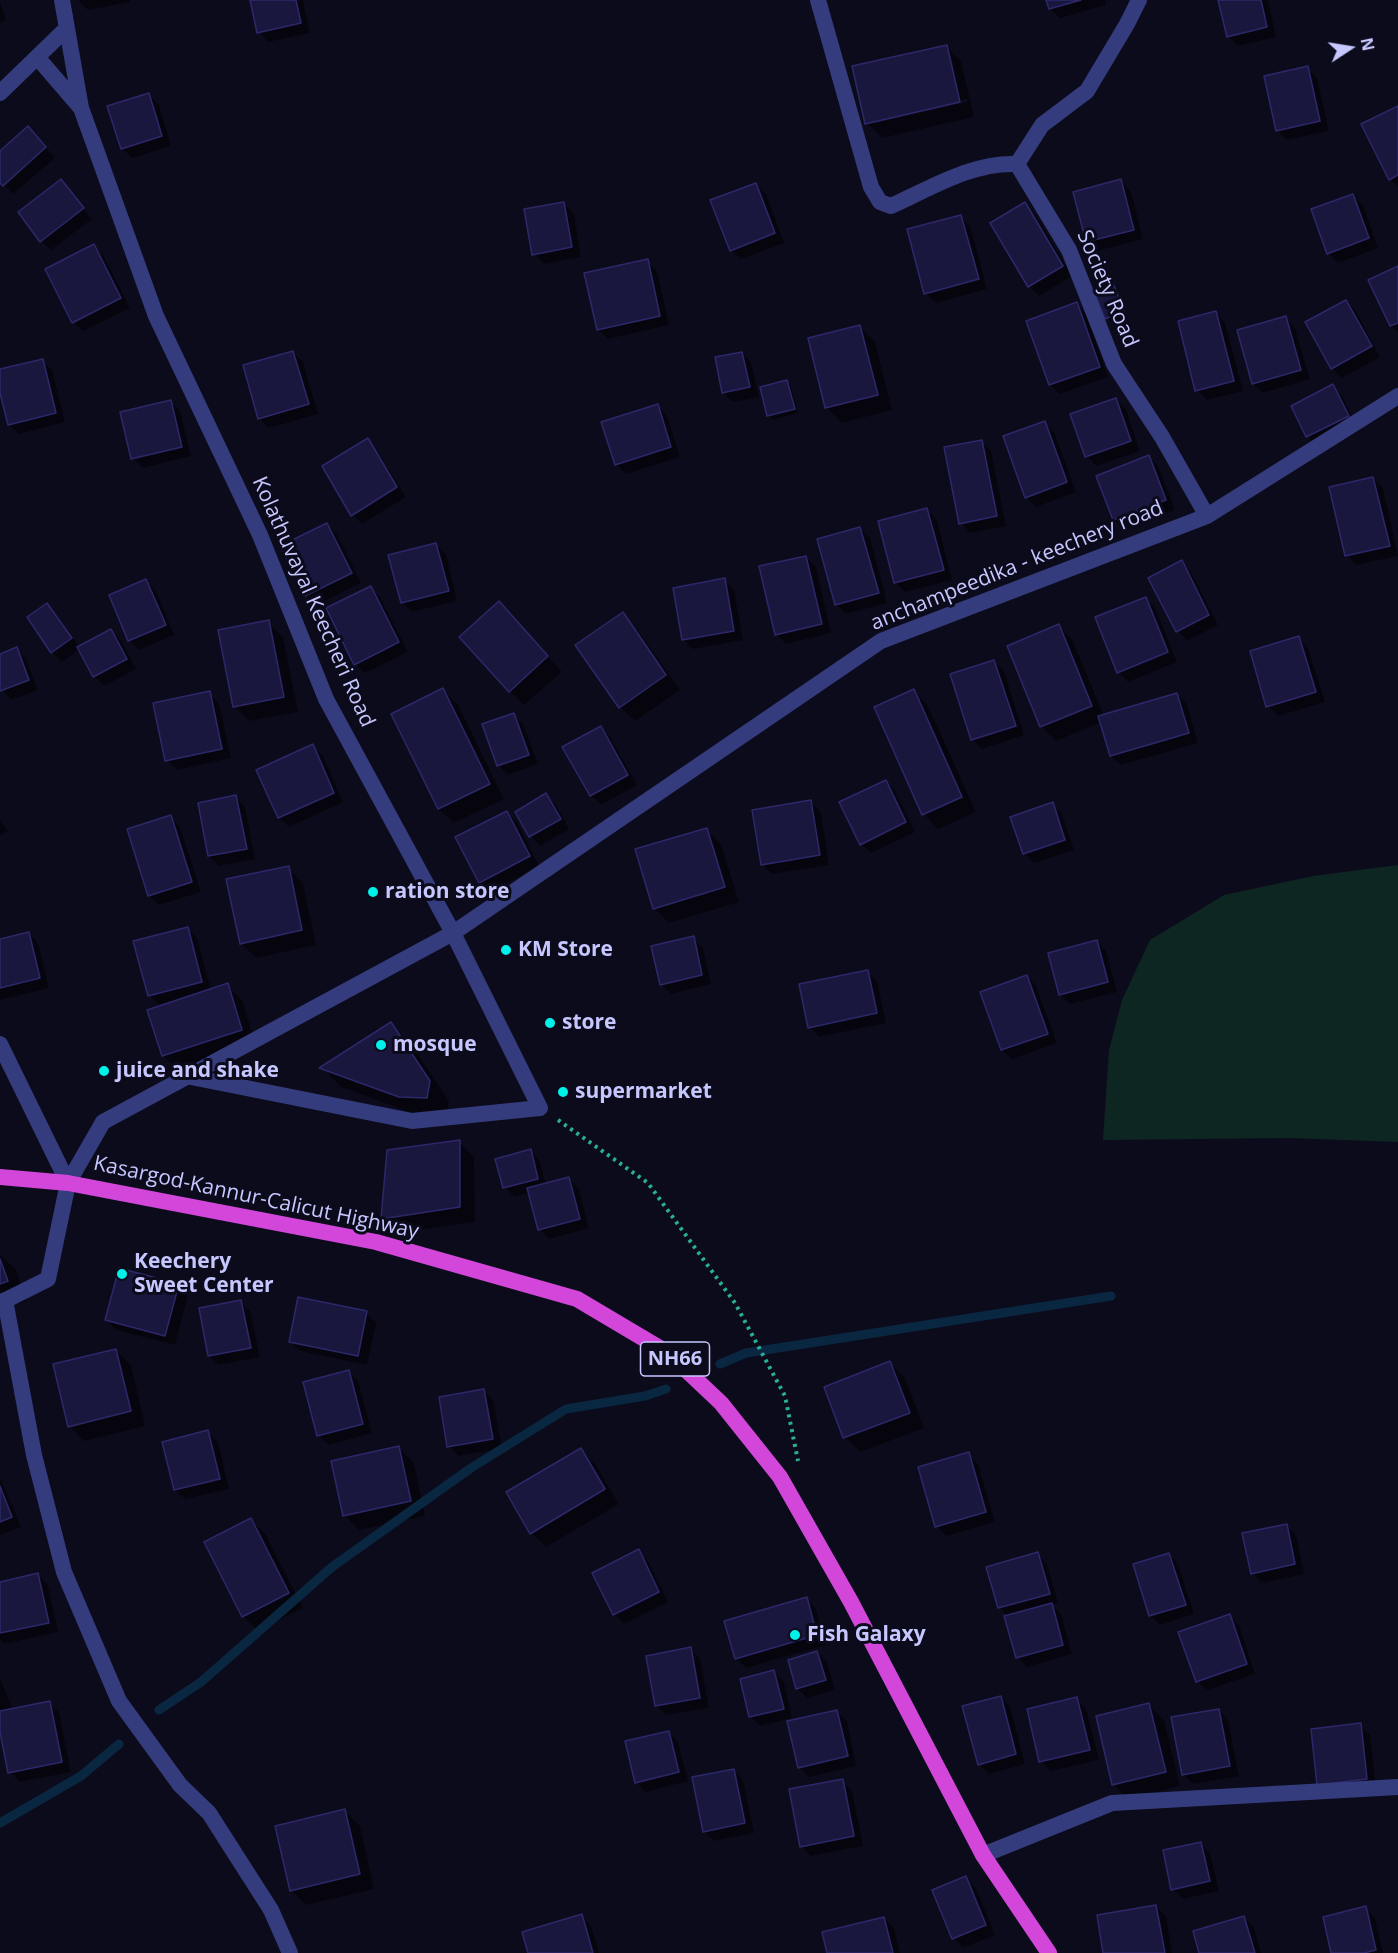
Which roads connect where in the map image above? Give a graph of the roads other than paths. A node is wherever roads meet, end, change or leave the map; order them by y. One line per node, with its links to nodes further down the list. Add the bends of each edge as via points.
1 (62, 0): 4 (street, Kolathuvayal Keecheri Road)
2 (818, 0): 8 (street, via 871,187 880,201 891,207 957,176 999,163)
3 (1139, 0): 8 (street, via 1087,91 1042,125)
4 (67, 28): 5 (street); 7 (street, Kolathuvayal Keecheri Road)
5 (37, 57): 6 (street); 7 (street)
6 (0, 93)
7 (81, 108): 11 (street, Kolathuvayal Keecheri Road, via 156,316 260,535 326,699)
8 (1017, 164): 10 (street, Society Road, via 1069,250 1114,364 1162,437)
9 (1398, 396): 10 (street, anchampeedika - keechery road)
10 (1206, 516): 11 (street, anchampeedika - keechery road, via 881,641)
11 (453, 933): 13 (street); 13 (street, Kolathuvayal Keecheri Road, via 540,1108 412,1120)
12 (0, 1044): 15 (street)
13 (186, 1077): 15 (street, via 103,1122)
14 (0, 1177): 15 (highway, Kasargod-Kannur-Calicut Highway / NH66)
15 (68, 1183): 16 (street, via 48,1279); 18 (highway, Kasargod-Kannur-Calicut Highway / NH66, via 376,1242 482,1272 577,1299 668,1353 721,1403 780,1477)
16 (3, 1301): 19 (street, via 34,1455 64,1572 119,1701 180,1785 209,1813 271,1910)
17 (1398, 1787): 18 (street, via 1112,1803)
18 (983, 1855): 20 (highway, Kasargod-Kannur-Calicut Highway / NH66)
19 (290, 1953)
20 (1049, 1953)

